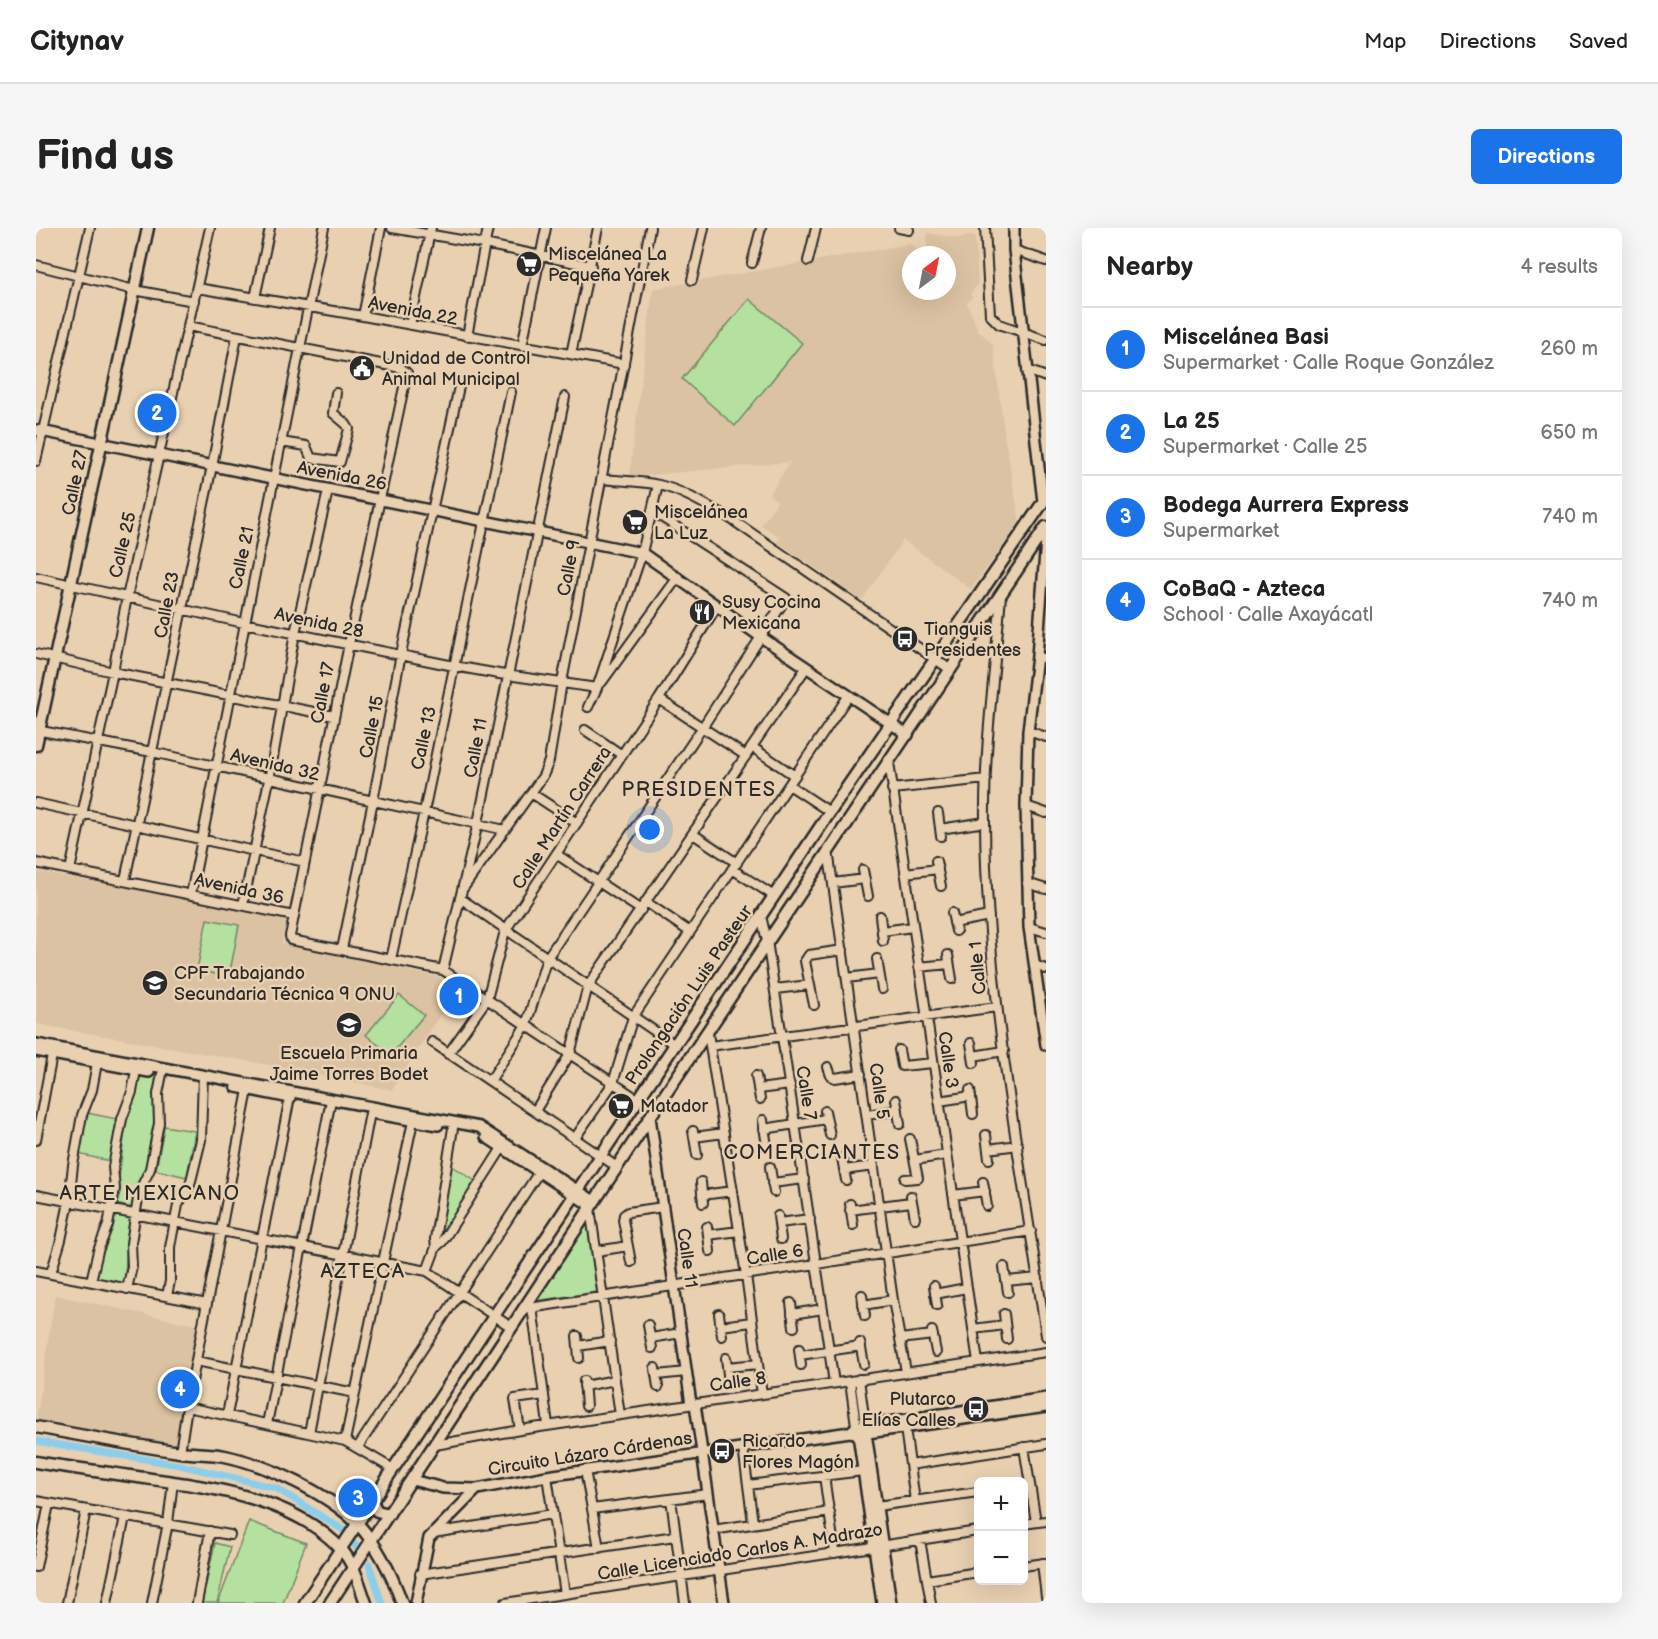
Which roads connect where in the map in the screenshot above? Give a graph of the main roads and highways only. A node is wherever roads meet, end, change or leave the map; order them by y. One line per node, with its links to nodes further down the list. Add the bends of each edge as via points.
1 (148, 228): 4 (main road, Calle 27, via 55,658)
2 (1045, 500): 9 (main road, Prolongación Luis Pasteur, via 830,812)
3 (1046, 527): 10 (main road, Prolongación Luis Pasteur, via 650,1117)
4 (41, 696): 5 (main road, Calle 27)
5 (37, 731): 6 (main road, Calle 27)
6 (36, 745)
7 (36, 1427): 11 (main road, via 241,1460 303,1486)
8 (36, 1462): 13 (main road, via 233,1493 277,1506)
9 (372, 1502): 10 (main road, via 377,1511); 11 (main road, Prolongación Luis Pasteur)
10 (390, 1514): 12 (main road, Prolongación Luis Pasteur)
11 (357, 1524): 12 (main road); 13 (main road, Prolongación Luis Pasteur)
12 (371, 1542): 14 (main road, Prolongación Luis Pasteur); 18 (main road, via 392,1576)
13 (341, 1549): 14 (main road); 15 (main road, Prolongación Luis Pasteur)
14 (354, 1568): 16 (main road, Prolongación Luis Pasteur); 17 (main road)
15 (305, 1603)
16 (330, 1603)
17 (366, 1603)
18 (402, 1603)

